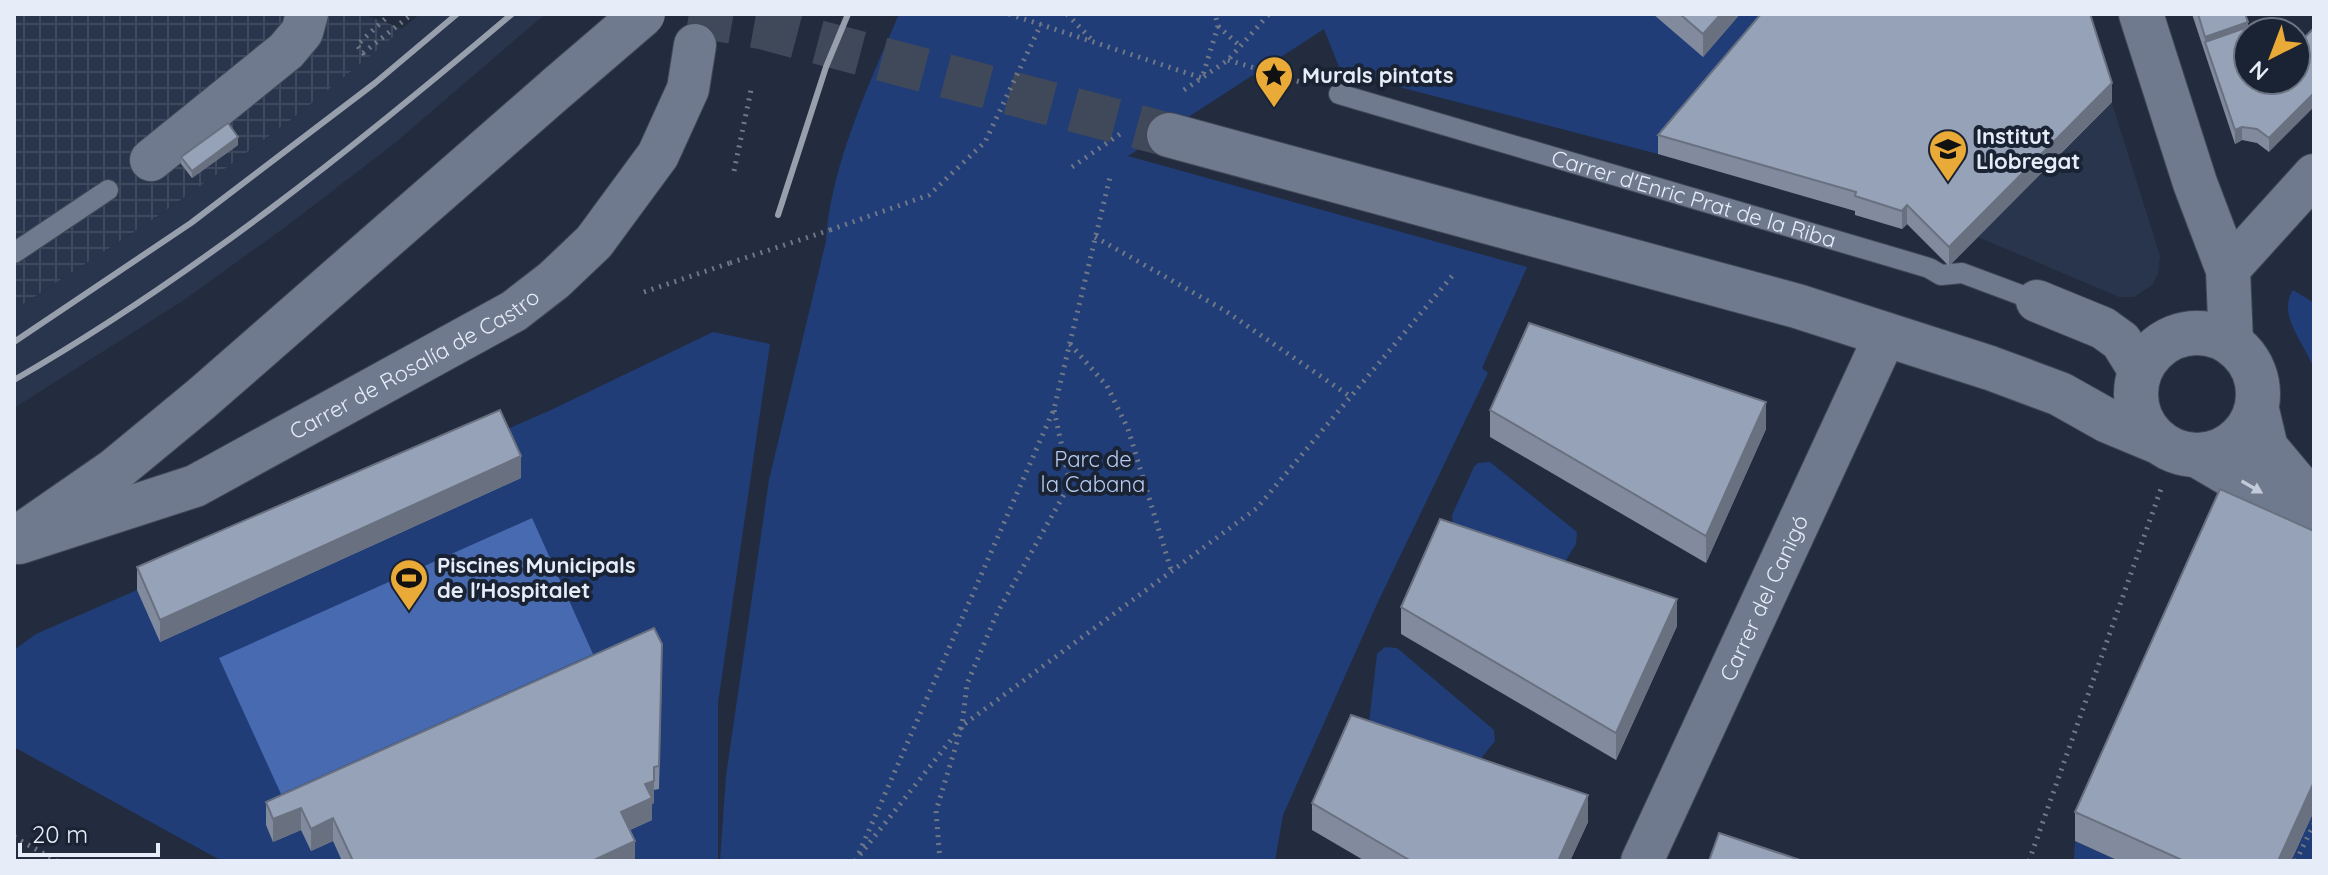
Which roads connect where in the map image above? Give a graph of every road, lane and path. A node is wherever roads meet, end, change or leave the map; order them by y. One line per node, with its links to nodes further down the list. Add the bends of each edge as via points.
1 (307, 14): 18 (street, via 302,32 286,51)
2 (412, 14): 8 (path, via 363,53 357,45)
3 (643, 14): 41 (street, Carrer de Rosalía de Castro, bridge, via 201,399 115,470)
4 (1009, 14): 9 (path)
5 (1067, 14): 11 (path)
6 (1215, 14): 10 (path)
7 (2141, 14): 23 (street)
8 (385, 19)
9 (1041, 24): 11 (path); 28 (path, bridge, via 985,142 929,195)
10 (1218, 26): 11 (path, via 1202,78); 13 (path)
11 (1094, 42)
12 (695, 45): 41 (street, Carrer de Rosalía de Castro, via 688,89 658,155 594,242 514,311 195,486)
13 (1240, 46)
14 (1228, 60): 16 (path)
15 (751, 90): 19 (path)
16 (1339, 94): 29 (lane, Carrer d'Enric Prat de la Riba, via 1941,275 1962,273)
17 (1169, 135): 30 (street)
18 (151, 160)
19 (734, 171)
20 (2314, 175): 26 (street)
21 (1110, 177): 24 (path)
22 (108, 190): 25 (lane)
23 (2208, 218): 26 (street); 31 (street, via 2199,308)
24 (1095, 237): 32 (path); 35 (path, via 1224,310)
25 (14, 253)
26 (2228, 270): 31 (street)
27 (1453, 275): 35 (path)
28 (644, 292)
29 (2037, 301): 33 (street, Carrer d'Enric Prat de la Riba, via 2121,341)
30 (1886, 334): 34 (street); 49 (street, Carrer del Canigó)
31 (2210, 338): 33 (street, via 2169,339 2151,352); 37 (street, via 2248,361 2258,384)
32 (1070, 344): 36 (path); 42 (path, via 1107,386 1128,429)
33 (2138, 376): 34 (street, via 2091,394); 39 (street, via 2135,398)
34 (2060, 394): 39 (street, via 2108,421)
35 (1351, 397): 42 (path, via 1257,508)
36 (1054, 409): 43 (path, via 1070,484 997,613 967,684); 47 (path)
37 (2257, 410): 38 (street, via 2243,437 2223,451); 40 (street, via 2266,448)
38 (2200, 457): 39 (street, via 2176,453); 40 (street, one-way to 40, via 2282,505)
39 (2160, 461): 50 (path)
40 (2311, 506)
41 (14, 542)
42 (1172, 573): 43 (path)
43 (962, 726): 47 (path); 48 (path, via 936,811)
44 (2314, 824): 51 (path)
45 (14, 837): 46 (path)
46 (57, 861)
47 (855, 861)
48 (940, 861)
49 (1642, 861)
50 (2029, 861)
51 (2296, 861)

